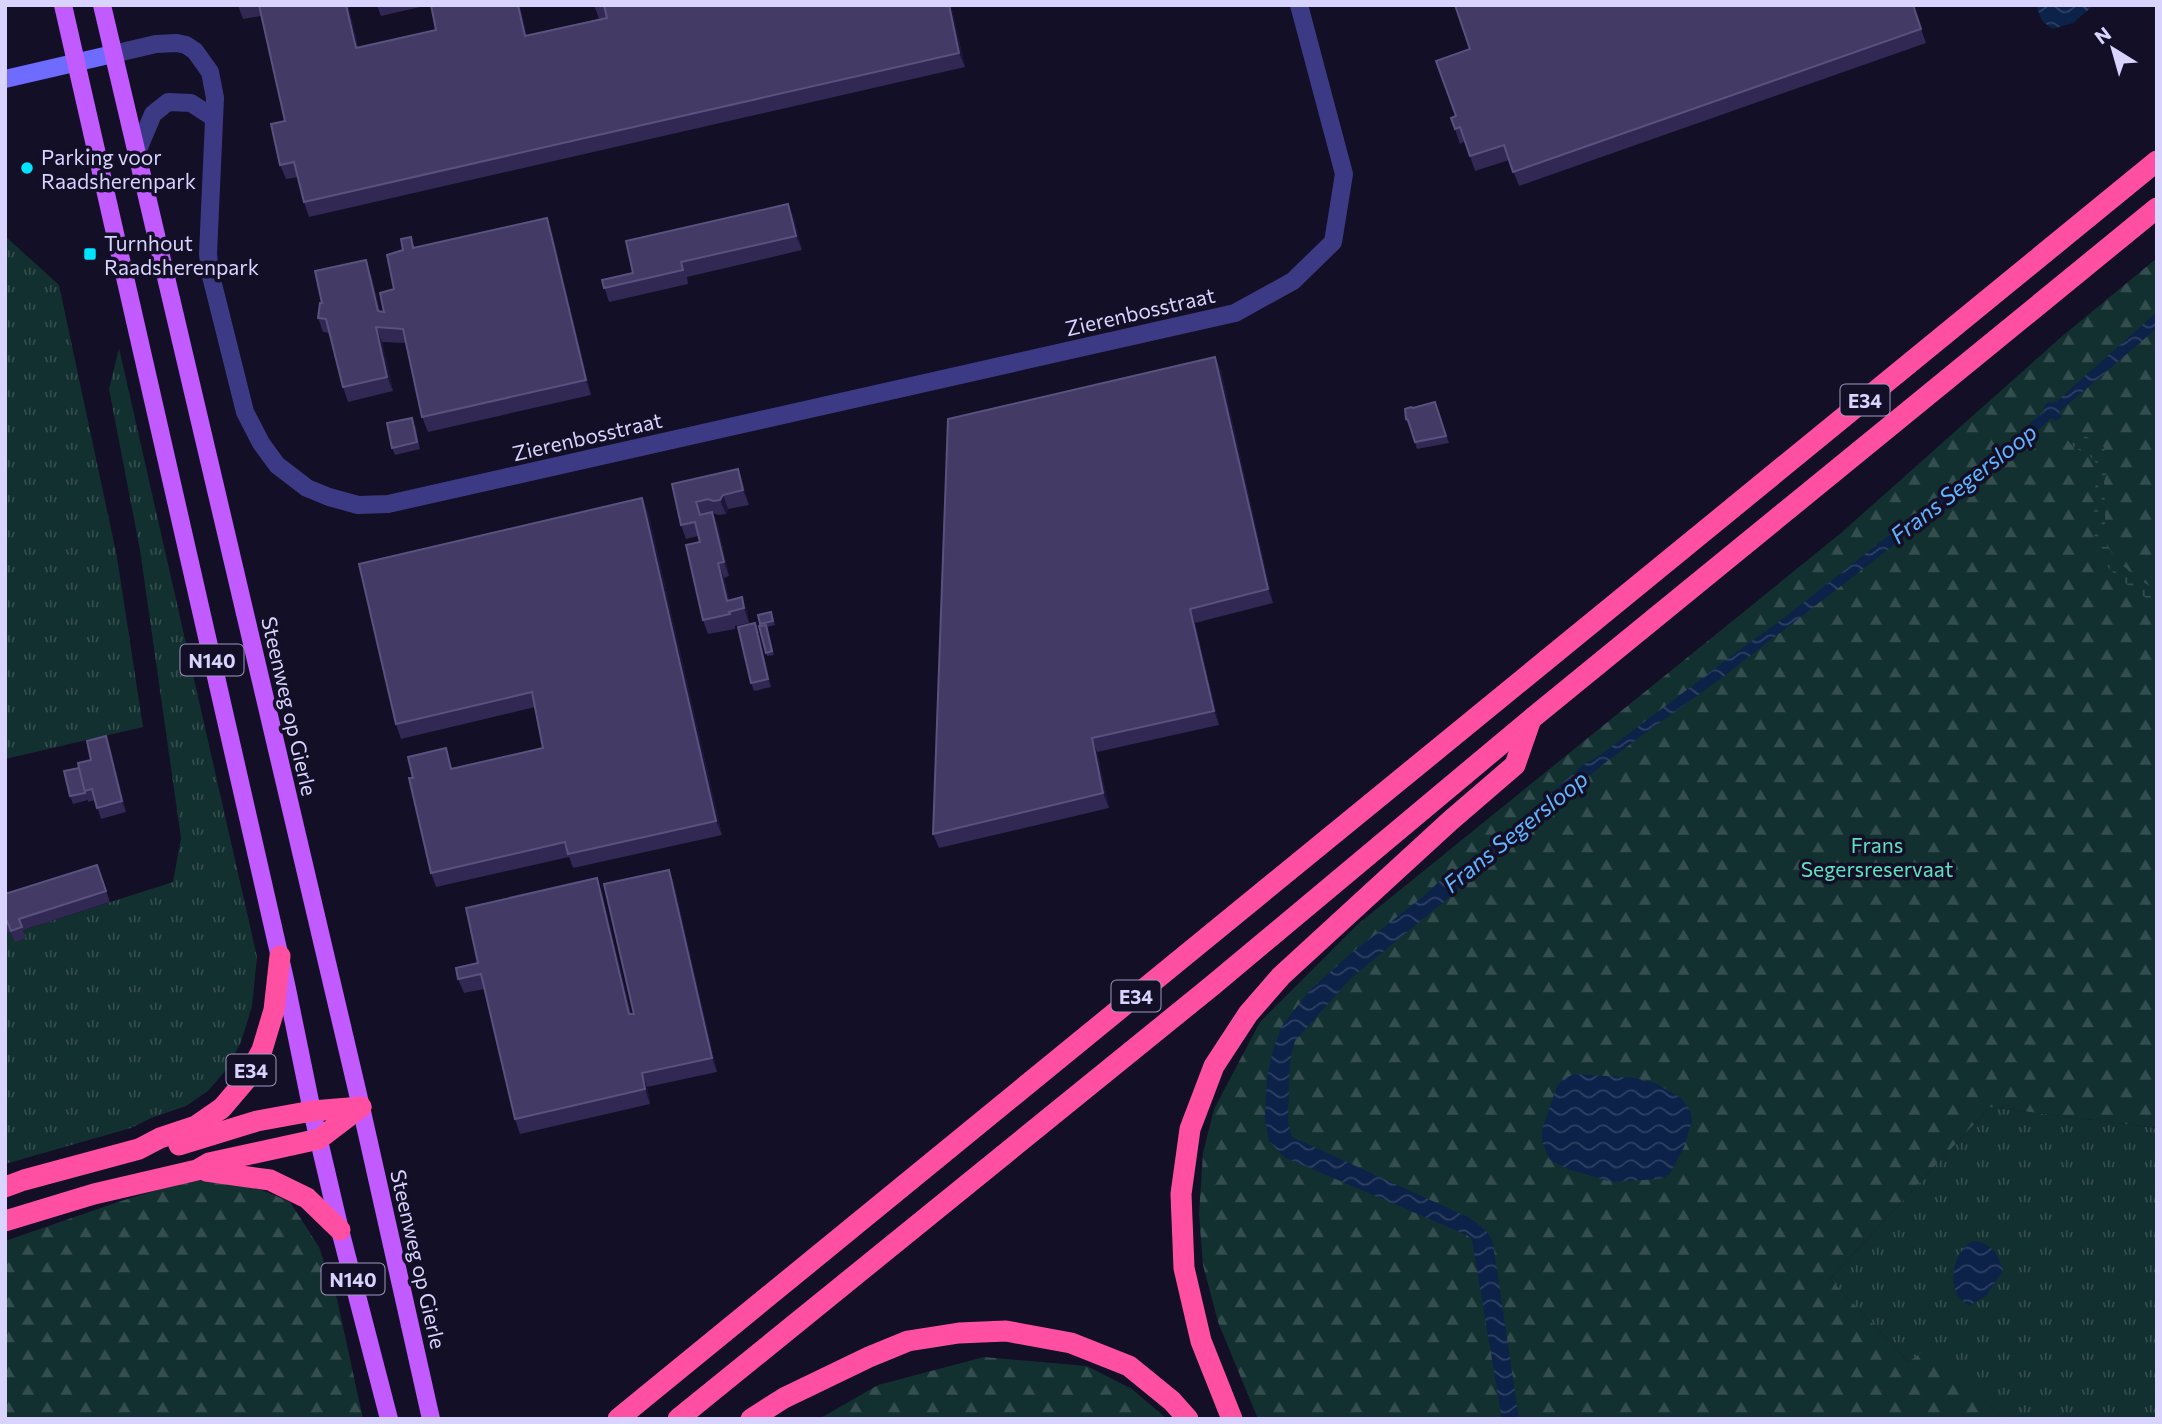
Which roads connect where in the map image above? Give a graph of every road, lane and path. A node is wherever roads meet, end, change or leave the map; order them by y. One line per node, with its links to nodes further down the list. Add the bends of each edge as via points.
1 (63, 5): 5 (main road, N140)
2 (102, 5): 4 (main road, Steenweg op Gierle / N140)
3 (1299, 5): 7 (street, Zierenbosstraat, via 1344,174 1333,242 1293,281 1235,313 388,504 358,505 307,488 277,465 245,412 208,254)
4 (113, 54): 5 (street); 7 (street, Zierenbosstraat, via 156,44 186,45 210,72); 8 (main road, Steenweg op Gierle / N140)
5 (76, 63): 6 (street); 12 (main road, N140)
6 (5, 79)
7 (215, 118): 8 (street, via 191,103 169,102 153,114)
8 (137, 152): 13 (main road, Steenweg op Gierle / N140)
9 (2157, 161): 23 (highway, E34)
10 (2157, 208): 11 (highway, E34)
11 (1530, 720): 24 (highway, E34, via 1213,985); 27 (highway, via 1515,765 1281,976 1248,1014 1214,1066 1190,1129 1181,1194 1184,1268 1201,1341)
12 (280, 956): 14 (main road, N140); 16 (highway, E34, via 274,1010 262,1050 246,1081 222,1108 196,1126)
13 (361, 1107): 14 (highway, E34); 15 (highway); 21 (main road, Steenweg op Gierle / N140)
14 (312, 1111): 15 (main road, N140); 16 (highway, E34, via 257,1121 162,1150)
15 (319, 1139): 17 (highway, via 209,1164); 20 (main road, N140)
16 (139, 1149): 18 (highway, E34)
17 (197, 1171): 19 (highway, via 94,1194); 20 (highway, via 270,1180 307,1198)
18 (5, 1187)
19 (5, 1221)
20 (340, 1230): 22 (main road, N140)
21 (431, 1418)
22 (389, 1419)
23 (618, 1419)
24 (678, 1419)
25 (751, 1419): 26 (highway, via 784,1398 908,1341 1006,1331 1071,1343 1129,1366)
26 (1188, 1419)
27 (1232, 1419)

